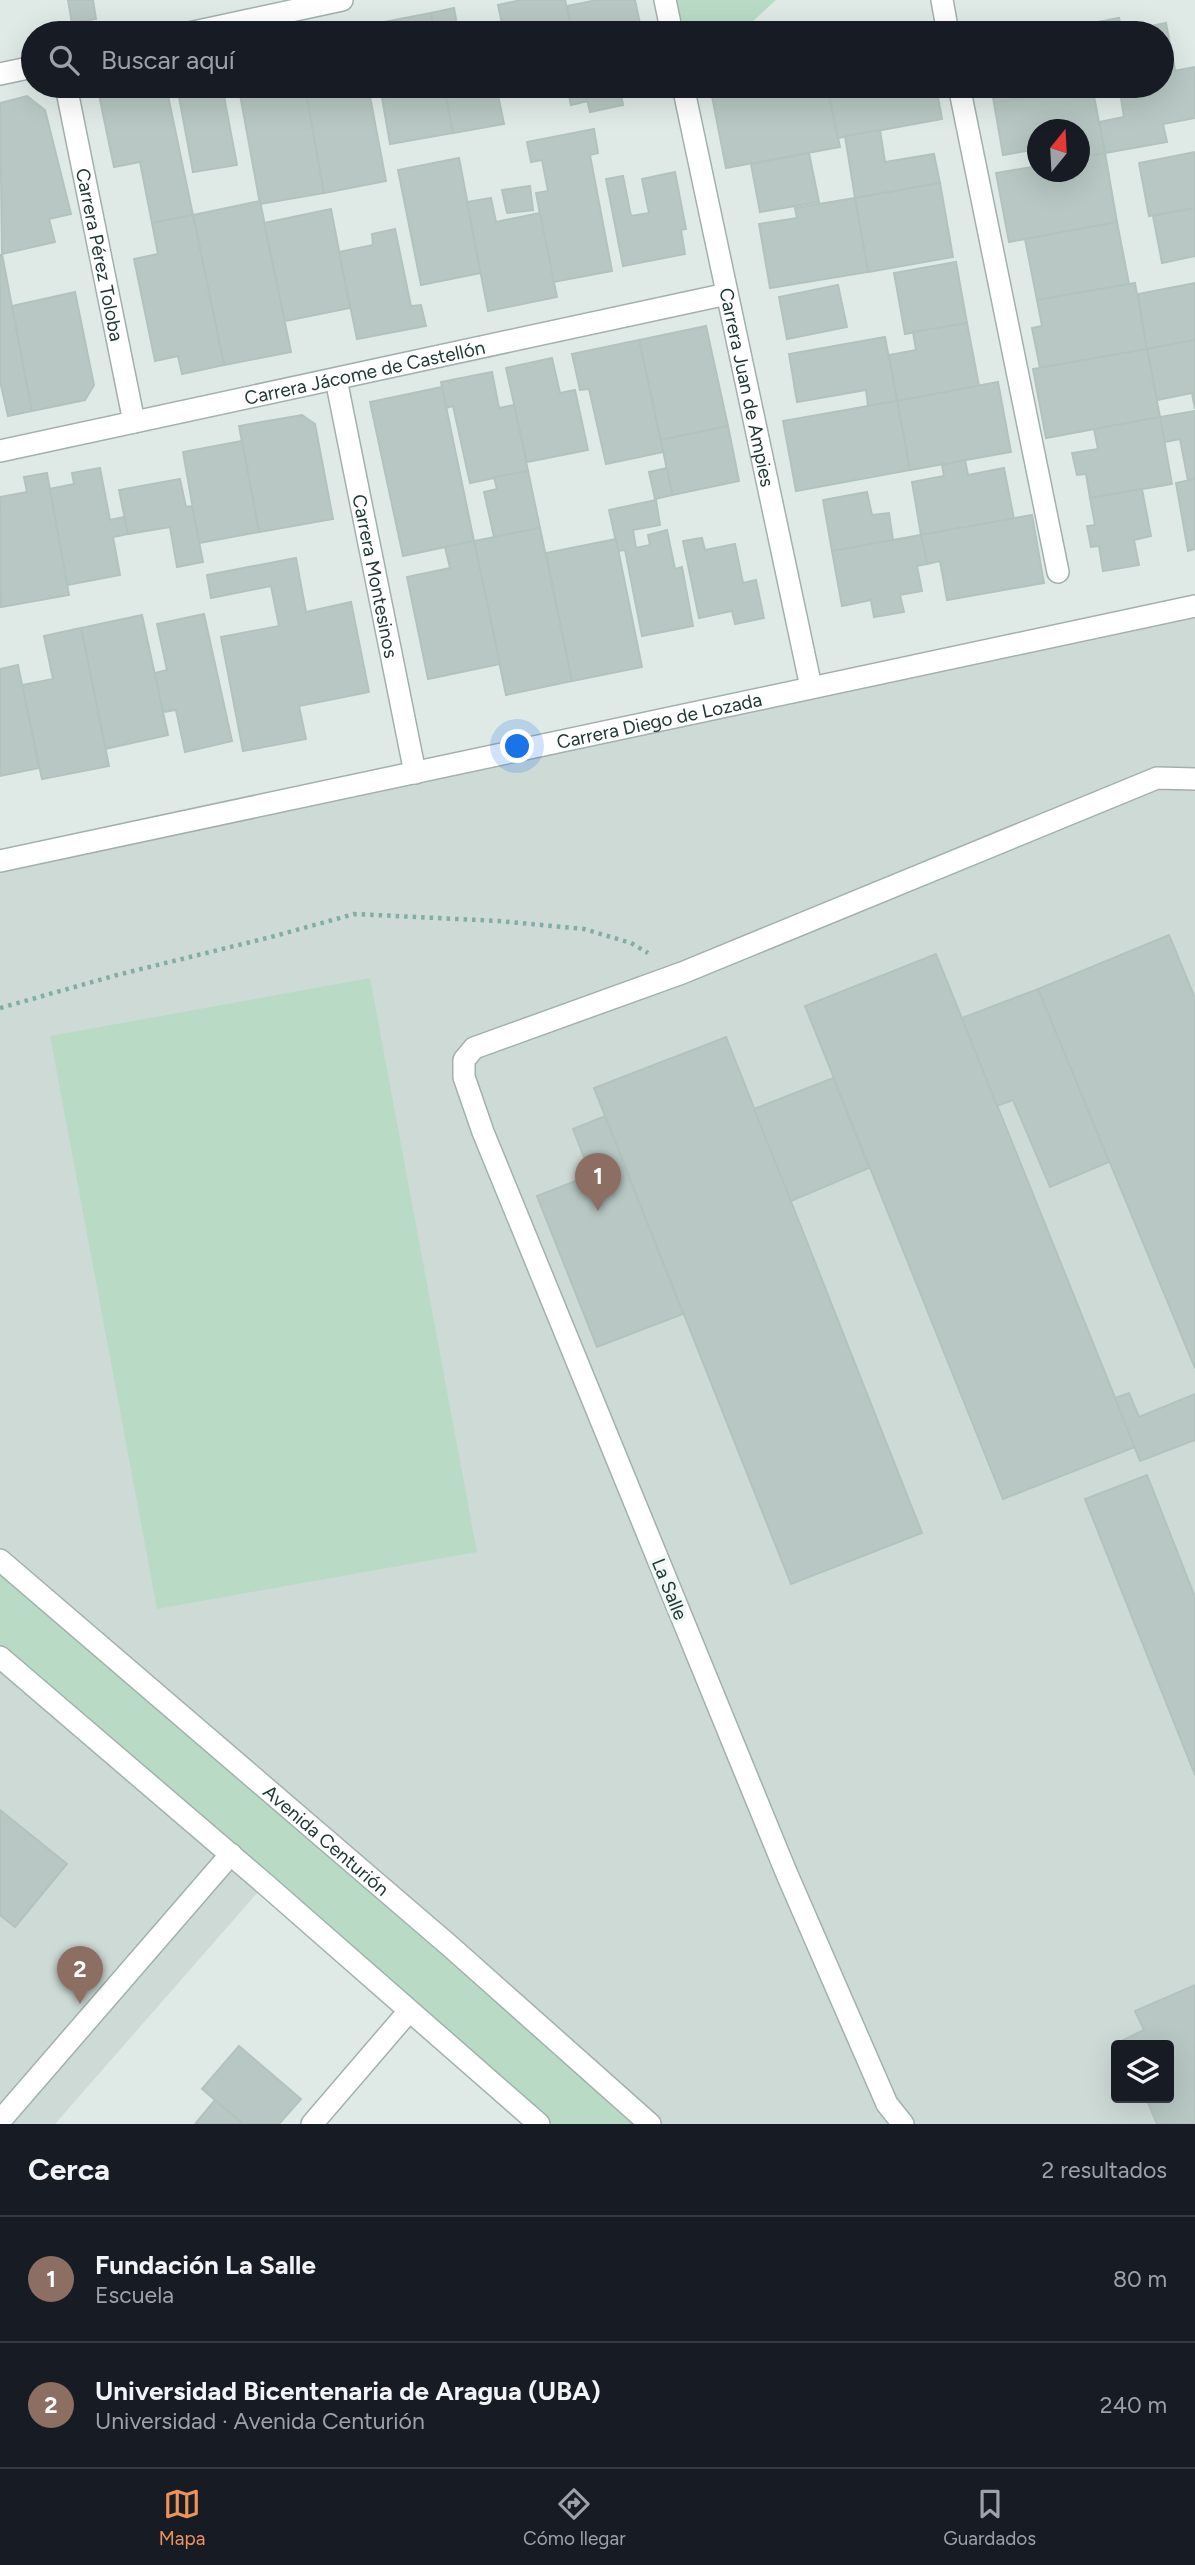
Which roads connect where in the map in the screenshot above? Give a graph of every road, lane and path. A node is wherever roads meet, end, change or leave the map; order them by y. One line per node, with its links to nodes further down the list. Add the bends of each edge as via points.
1 (342, 0): 4 (street)
2 (665, 0): 6 (street)
3 (942, 0): 7 (street)
4 (254, 9): 5 (street)
5 (222, 21)
6 (669, 21)
7 (946, 21)
8 (21, 70): 9 (street)
9 (0, 74)
10 (68, 98): 15 (street, Carrera Pérez Toloba)
11 (686, 98): 13 (street, Carrera Juan de Ampies)
12 (961, 98): 17 (street)
13 (727, 294): 14 (street, Carrera Jácome de Castellón); 19 (street, Carrera Juan de Ampies)
14 (337, 379): 15 (street, Carrera Jácome de Castellón); 20 (street, Carrera Montesinos)
15 (134, 422): 16 (street, Carrera Jácome de Castellón)
16 (0, 452)
17 (1058, 572)
18 (1195, 606): 19 (street, Carrera Diego de Lozada)
19 (811, 687): 20 (street, Carrera Diego de Lozada)
20 (415, 773): 22 (street, Carrera Diego de Lozada)
21 (1195, 779): 23 (street, via 1157,778)
22 (0, 861)
23 (681, 973): 24 (path, via 631,943 584,929 354,914); 33 (street, La Salle, via 474,1048 464,1060 464,1077 786,1872 887,2104)
24 (0, 1008)
25 (0, 1560): 32 (street, Avenida Centurión)
26 (0, 1657): 27 (street)
27 (231, 1854): 28 (street); 29 (street)
28 (409, 2011): 30 (street); 31 (street)
29 (0, 2120)
30 (313, 2124)
31 (539, 2124)
32 (650, 2124)
33 (903, 2124)

